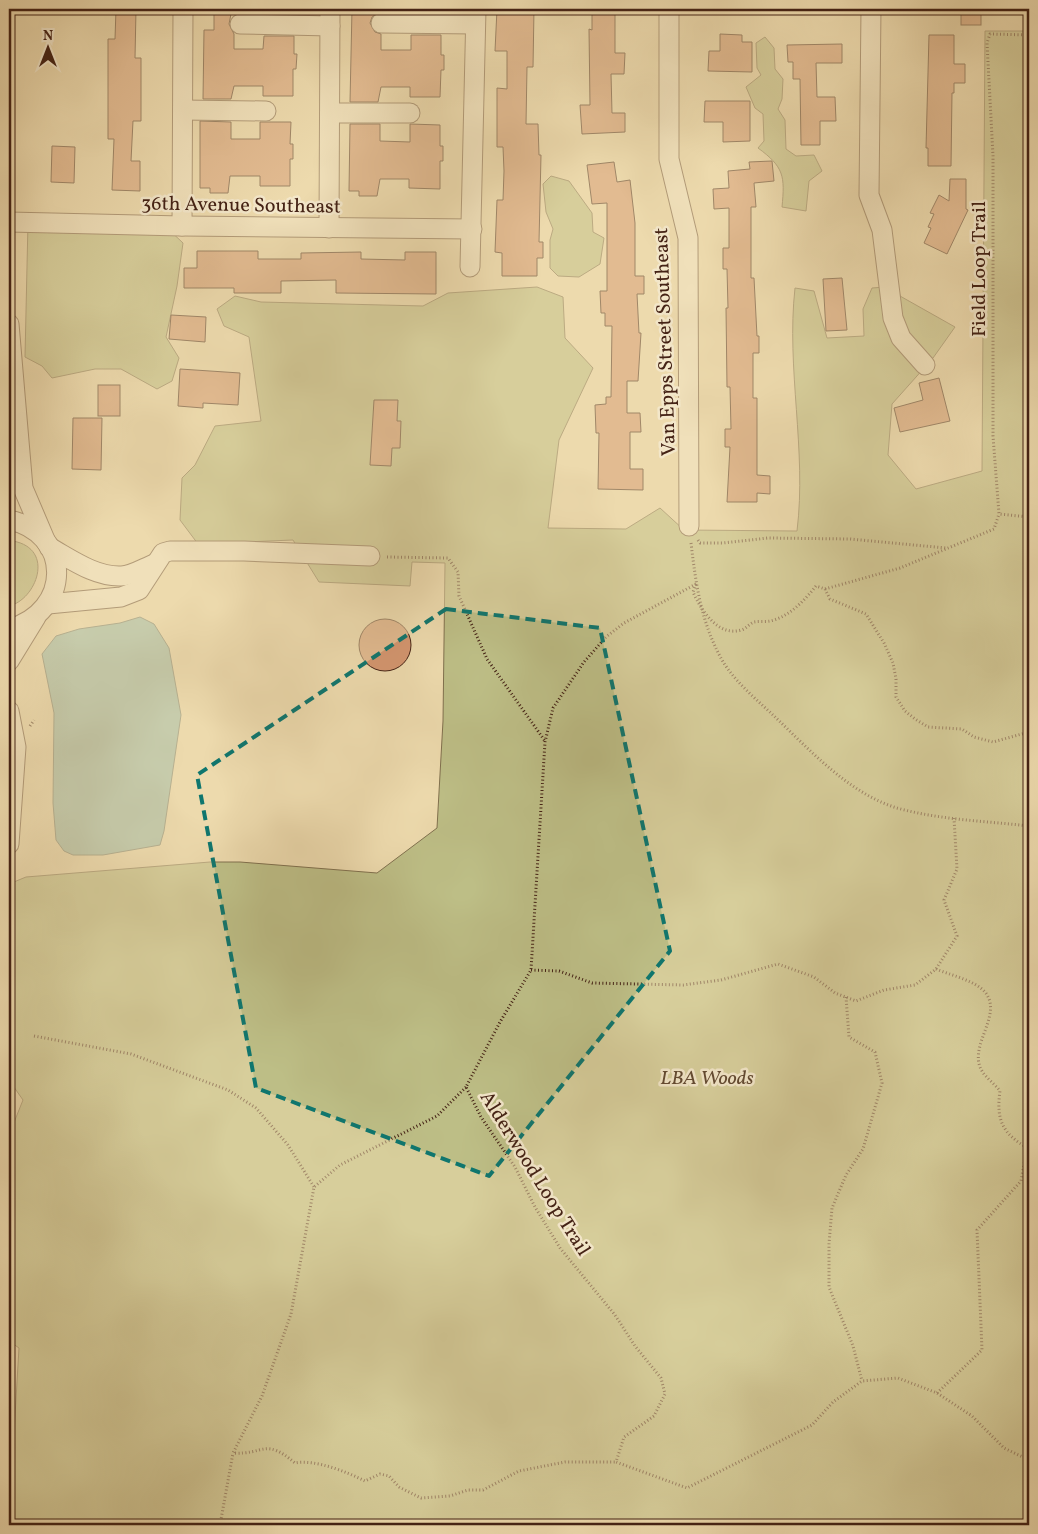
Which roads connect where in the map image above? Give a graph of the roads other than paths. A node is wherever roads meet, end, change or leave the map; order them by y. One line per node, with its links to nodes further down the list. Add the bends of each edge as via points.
1 (183, 9): 8 (street)
2 (669, 9): 20 (street, Van Epps Street Southeast, via 669,159 688,238)
3 (871, 9): 18 (street, via 869,196 882,230 893,318 901,338)
4 (330, 17): 7 (street); 10 (street)
5 (475, 17): 6 (street); 15 (street)
6 (381, 23)
7 (240, 24)
8 (183, 110): 9 (street); 13 (street)
9 (266, 111)
10 (330, 113): 11 (street); 14 (street)
11 (410, 113)
12 (9, 222): 13 (street, 36th Avenue Southeast)
13 (182, 226): 14 (street, 36th Avenue Southeast)
14 (329, 228): 15 (street, 36th Avenue Southeast)
15 (472, 229): 16 (street)
16 (470, 267)
17 (9, 324): 21 (street, via 23,488)
18 (925, 364)
19 (9, 520): 21 (street, via 34,530)
20 (689, 526)
21 (48, 545): 23 (street, via 82,566 103,574 122,576); 24 (street, via 57,579)
22 (370, 556): 23 (street, via 197,549 163,553)
23 (154, 564): 24 (street, via 139,590 121,597)
24 (42, 611): 25 (street, via 23,625); 26 (street)
25 (9, 629)
26 (9, 660)
27 (9, 711): 28 (street, via 16,747)
28 (9, 844)

